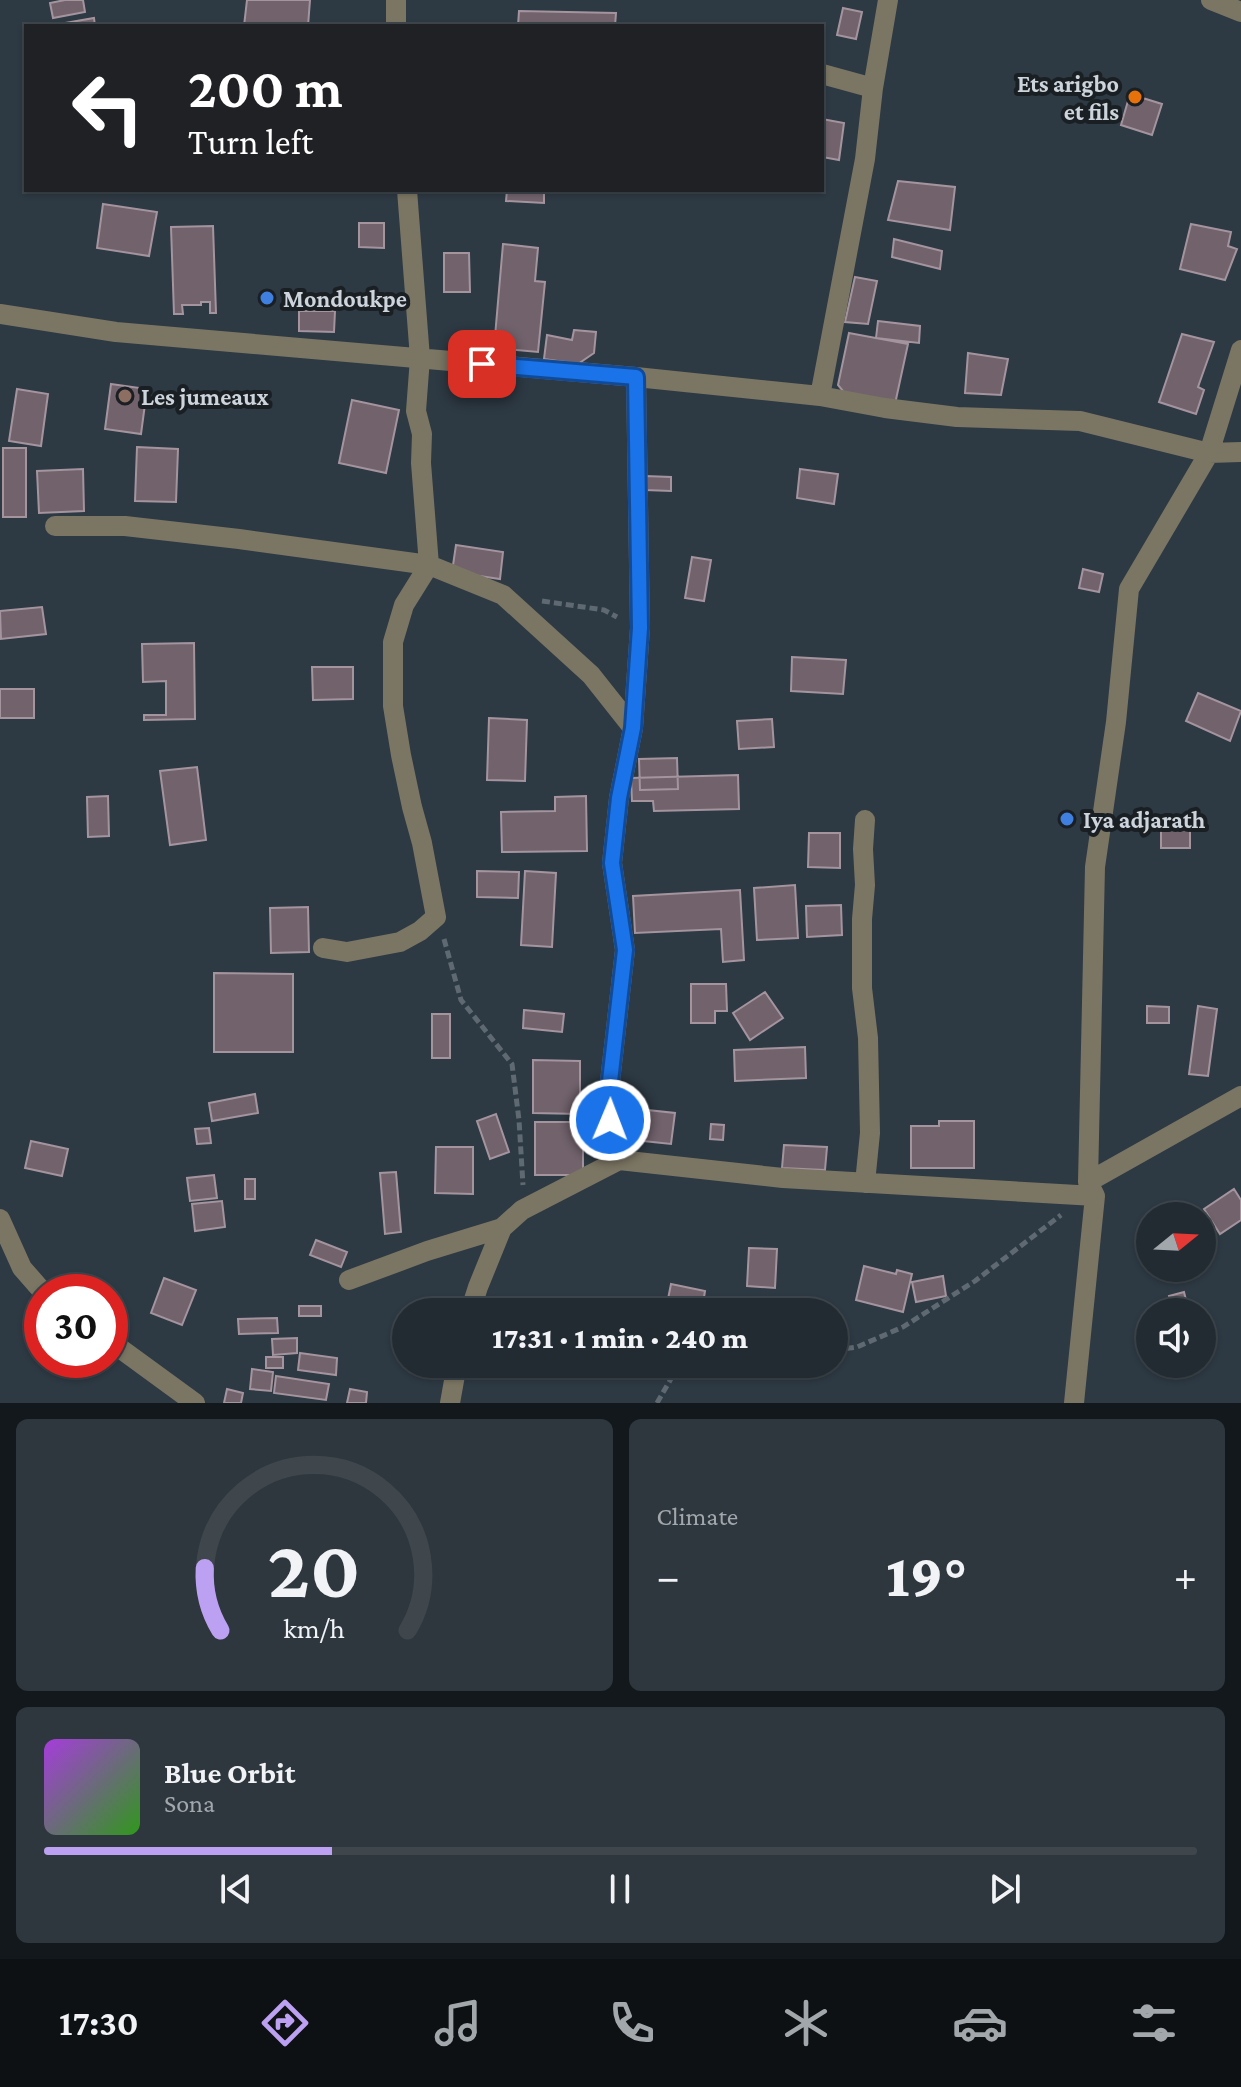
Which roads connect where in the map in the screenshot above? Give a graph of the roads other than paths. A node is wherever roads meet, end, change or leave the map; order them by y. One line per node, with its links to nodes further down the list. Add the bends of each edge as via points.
1 (396, 0): 5 (street)
2 (888, 0): 7 (street)
3 (1211, 0): 4 (street)
4 (1241, 12)
5 (396, 24)
6 (824, 75): 7 (street)
7 (873, 88): 13 (street, via 865,159)
8 (407, 192): 11 (street)
9 (0, 314): 11 (street, via 116,332)
10 (1241, 350): 15 (street)
11 (420, 358): 12 (street); 17 (street, via 416,411 422,434)
12 (636, 377): 13 (street); 18 (street, via 640,628)
13 (820, 396): 15 (street, via 957,417 1080,421)
14 (1241, 452): 15 (street)
15 (1209, 453): 24 (street, via 1129,589 1095,867)
16 (55, 526): 17 (street, via 125,526)
17 (429, 565): 18 (street, via 503,595 591,675); 20 (street, via 404,605 393,642 393,706 436,917 400,942 347,952)
18 (633, 728): 22 (street, via 612,863 625,950 609,1090)
19 (865, 820): 23 (street, via 862,988 870,1133)
20 (323, 948)
21 (1241, 1096): 24 (street)
22 (619, 1160): 23 (street); 26 (street, via 522,1210)
23 (865, 1183): 24 (street)
24 (1090, 1191): 35 (street)
25 (0, 1219): 27 (street)
26 (502, 1228): 29 (street); 30 (street)
27 (5, 1245): 28 (street)
28 (27, 1274)
29 (349, 1280)
30 (474, 1298)
31 (128, 1354): 33 (street)
32 (454, 1378): 34 (street)
33 (195, 1403)
34 (450, 1403)
35 (1074, 1403)

